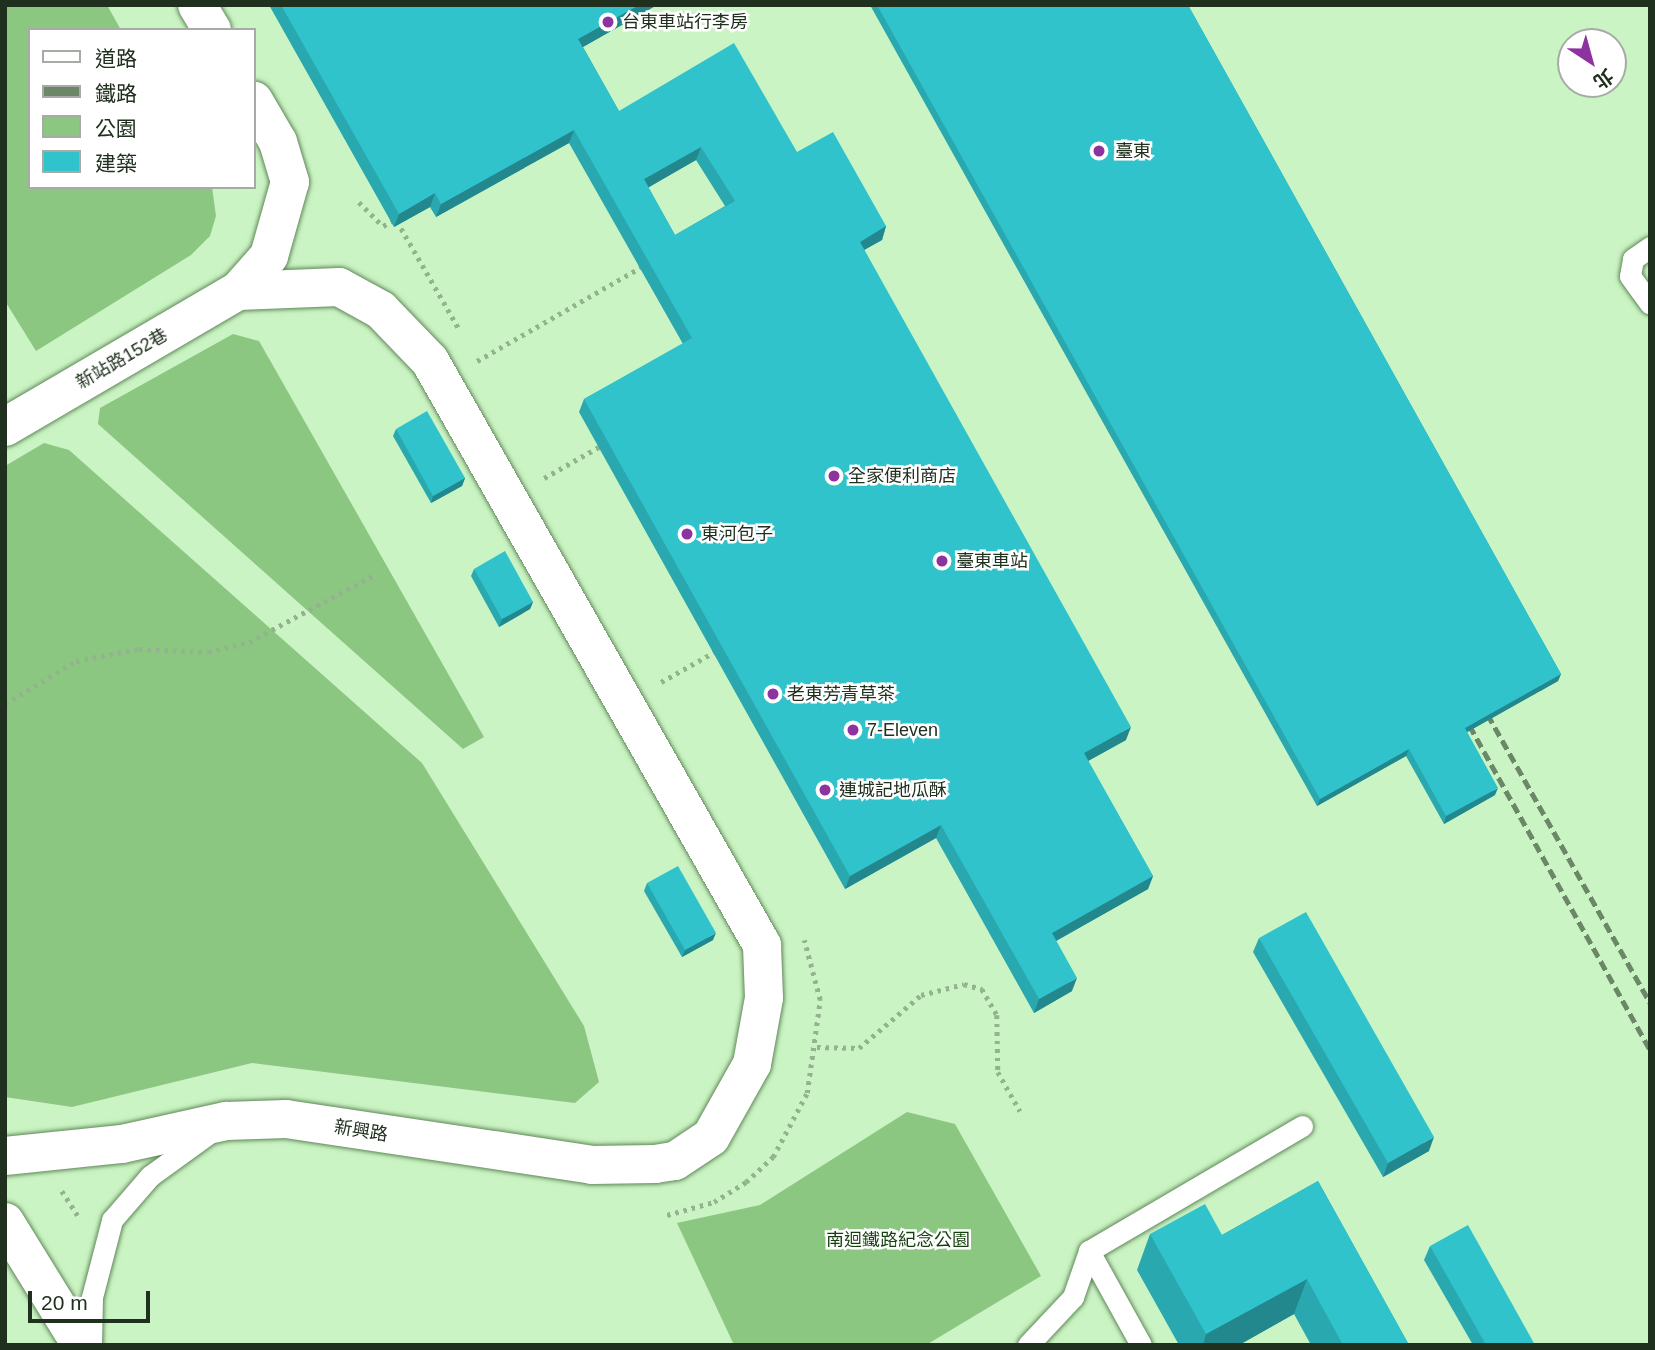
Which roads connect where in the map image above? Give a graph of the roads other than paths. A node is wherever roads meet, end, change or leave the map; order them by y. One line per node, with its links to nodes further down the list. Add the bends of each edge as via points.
1 (197, 5): 2 (street)
2 (211, 28)
3 (256, 104): 5 (street, via 278,142 290,182 269,256)
4 (1650, 247): 6 (lane, via 1633,259 1630,276)
5 (238, 291): 7 (street, 新站路152巷); 8 (street, 新興路, via 339,288 382,310 430,361 762,945 764,998 752,1064 711,1137 675,1161 592,1165 286,1119)
6 (1650, 304)
7 (5, 427)
8 (226, 1121): 10 (street, 新興路, via 122,1144); 14 (lane, via 150,1176 112,1220 92,1297)
9 (1302, 1126): 12 (lane)
10 (5, 1156)
11 (5, 1222): 13 (street)
12 (1089, 1251): 15 (lane, via 1073,1297); 16 (lane)
13 (81, 1345)
14 (91, 1345)
15 (1028, 1345)
16 (1141, 1345)

